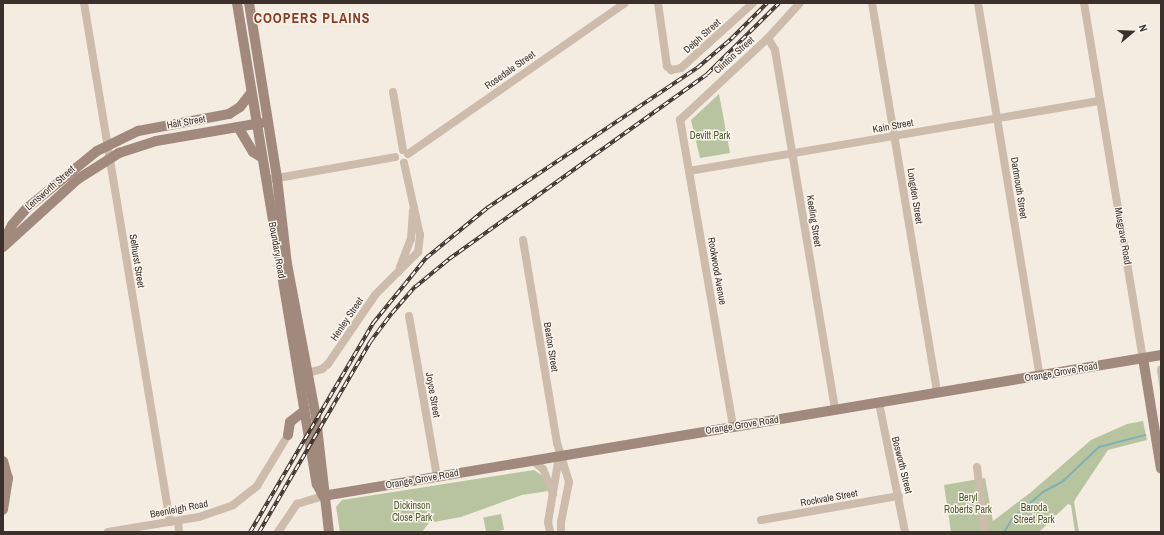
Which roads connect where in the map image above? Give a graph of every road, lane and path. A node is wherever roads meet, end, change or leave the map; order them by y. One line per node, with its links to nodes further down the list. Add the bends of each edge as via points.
1 (84, 3): 22 (street, Selhurst Street)
2 (237, 3): 13 (main road, Boundary Road)
3 (249, 3): 16 (main road, Boundary Road)
4 (625, 3): 23 (street, Rosedale Street)
5 (658, 3): 6 (street, Delph Street, via 667,66 671,70 681,68)
6 (753, 3)
7 (800, 3): 11 (street, Clinton Street)
8 (872, 3): 21 (street, Longden Street)
9 (978, 3): 17 (street, Dartmouth Street)
10 (1084, 3): 14 (street, Musgrave Road)
11 (768, 38): 19 (street, Clinton Street); 24 (street, Keeling Street, via 775,50)
12 (393, 92): 23 (street)
13 (251, 93): 15 (main road, via 235,112); 18 (main road, Boundary Road)
14 (1100, 101): 17 (street, Kain Street); 37 (street, Musgrave Road)
15 (212, 118): 18 (main road, Halt Street, via 228,121); 22 (main road, Halt Street, via 151,128)
16 (267, 119): 18 (main road, Halt Street); 30 (main road, Boundary Road)
17 (997, 119): 21 (street, Kain Street); 39 (street, Dartmouth Street)
18 (255, 120): 20 (main road, Halt Street); 26 (main road, Boundary Road)
19 (680, 120): 29 (street, Rookwood Avenue)
20 (238, 127): 25 (main road, Halt Street, via 143,144); 26 (main road, via 253,152)
21 (895, 136): 24 (street, Kain Street); 40 (street, Longden Street)
22 (108, 144): 25 (street, Selhurst Street); 33 (main road, Lensworth Street, via 76,166 27,208 5,234)
23 (406, 152): 27 (street, via 398,152); 28 (street, via 408,159)
24 (793, 153): 29 (street, Kain Street); 42 (street, Keeling Street)
25 (110, 157): 34 (main road, Lensworth Street, via 78,179); 57 (street, Selhurst Street)
26 (261, 157): 31 (main road, Boundary Road)
27 (395, 157): 28 (street, via 398,162); 30 (street)
28 (404, 163): 38 (street, Henley Street, via 413,210 417,218 420,246 416,255 375,295 328,364 322,369)
29 (690, 171): 44 (street, Rookwood Avenue)
30 (277, 178): 31 (street); 38 (main road, Boundary Road, via 287,264)
31 (265, 180): 43 (main road, Boundary Road)
32 (523, 240): 46 (street, Beaton Street)
33 (3, 242)
34 (3, 247)
35 (409, 316): 51 (street, Joyce Street)
36 (1161, 355): 37 (main road, Orange Grove Road)
37 (1143, 358): 39 (main road, Orange Grove Road); 50 (main road, Musgrave Road)
38 (308, 373): 53 (main road, Boundary Road, via 324,479)
39 (1040, 376): 40 (main road, Orange Grove Road)
40 (937, 393): 41 (main road, Orange Grove Road)
41 (879, 403): 42 (main road, Orange Grove Road); 54 (street, Bosworth Street)
42 (835, 410): 44 (main road, Orange Grove Road)
43 (304, 411): 45 (main road, via 290,422); 53 (main road, Boundary Road, via 317,484)
44 (733, 426): 46 (main road, Orange Grove Road)
45 (288, 435): 57 (street, Beenleigh Road, via 257,486 246,497 217,512)
46 (559, 457): 47 (main road, Orange Grove Road); 52 (street); 63 (street, via 566,468 569,482)
47 (533, 461): 51 (main road, Orange Grove Road); 52 (street, via 543,469)
48 (3, 464): 55 (main road, via 8,478)
49 (977, 467): 65 (street)
50 (1161, 470)
51 (437, 477): 53 (main road, Orange Grove Road)
52 (553, 494): 62 (street, via 548,522)
53 (323, 496): 60 (street, via 297,504); 61 (main road, Boundary Road)
54 (899, 496): 56 (street, Rockvale Street); 64 (street, Bosworth Street)
55 (3, 510)
56 (761, 520)
57 (174, 522): 58 (street, Beenleigh Road); 59 (street, Selhurst Street)
58 (108, 532)
59 (179, 532)
60 (278, 532)
61 (329, 532)
62 (550, 532)
63 (561, 532)
64 (905, 532)
65 (985, 532)

